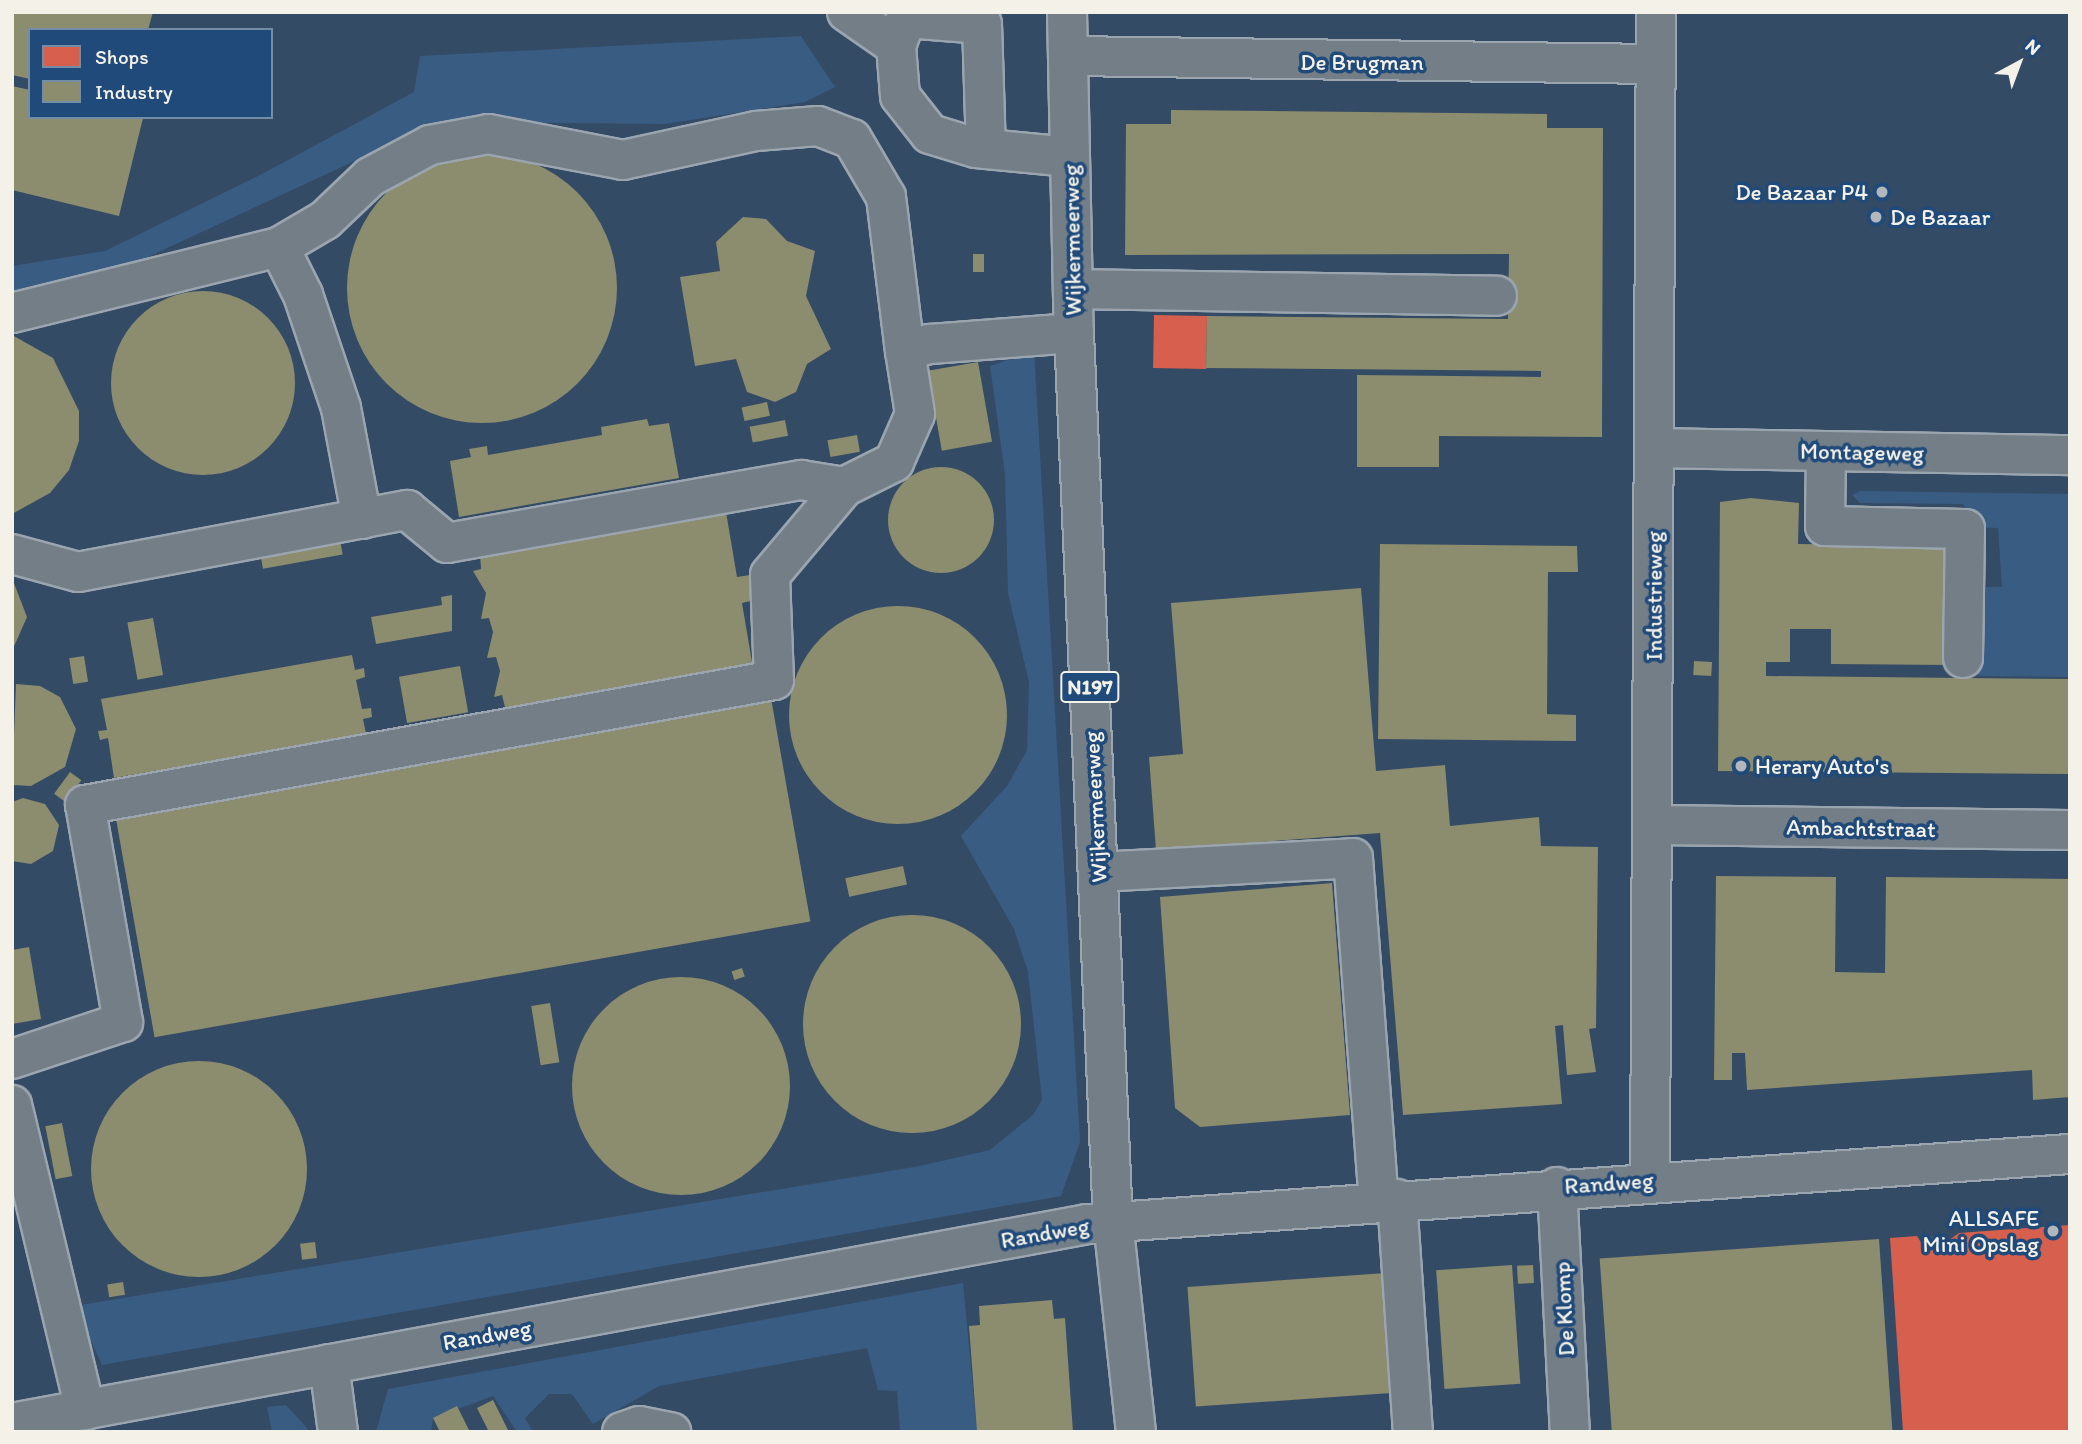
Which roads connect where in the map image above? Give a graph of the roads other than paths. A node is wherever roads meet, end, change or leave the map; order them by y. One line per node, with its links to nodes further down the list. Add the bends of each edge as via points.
1 (847, 12): 4 (street)
2 (1067, 12): 5 (street, Wijkermeerweg / N197)
3 (1656, 12): 6 (street, Industrieweg)
4 (896, 46): 7 (street, via 900,96 930,134); 7 (street, via 906,18 982,23)
5 (1068, 57): 6 (street, De Brugman); 8 (street, Wijkermeerweg / N197)
6 (1656, 64): 15 (street, Industrieweg)
7 (986, 149): 8 (street)
8 (1070, 158): 10 (street, Wijkermeerweg / N197)
9 (279, 247): 12 (street); 14 (street, via 325,220 370,177 430,145 488,134 623,160 756,131 818,127 852,139 886,197); 19 (street, via 303,295 341,408)
10 (1073, 289): 11 (street); 13 (street, Wijkermeerweg / N197)
11 (1497, 296)
12 (12, 313)
13 (1074, 333): 14 (street, via 930,344); 24 (street, Wijkermeerweg / N197)
14 (905, 351): 18 (street, via 915,414 894,462)
15 (1655, 448): 16 (street, Montageweg); 22 (street, Industrieweg)
16 (1826, 451): 17 (street, Montageweg); 21 (street, via 1825,526 1965,529)
17 (2070, 455)
18 (845, 487): 19 (street, via 801,480 447,543 407,510); 25 (street, via 770,575 774,680 85,805 123,1022)
19 (362, 519): 20 (street, via 78,572)
20 (12, 554)
21 (1963, 658)
22 (1653, 825): 23 (street, Ambachtstraat); 28 (street, Industrieweg)
23 (2070, 830)
24 (1098, 872): 30 (street, via 1353,858); 31 (street, Wijkermeerweg / N197)
25 (12, 1059)
26 (12, 1105): 33 (street)
27 (2070, 1154): 28 (street, Randweg)
28 (1650, 1180): 29 (street, Randweg)
29 (1558, 1186): 30 (street, Randweg); 40 (street, De Klomp)
30 (1388, 1200): 31 (street, Randweg); 39 (street)
31 (1113, 1221): 32 (street, Randweg); 38 (street, Wijkermeerweg / N197)
32 (329, 1364): 33 (street, Randweg); 35 (street)
33 (85, 1410): 34 (street, Randweg)
34 (27, 1425)
35 (338, 1432)
36 (622, 1432): 37 (street, via 639,1426)
37 (671, 1432)
38 (1136, 1432)
39 (1413, 1432)
40 (1570, 1432)

